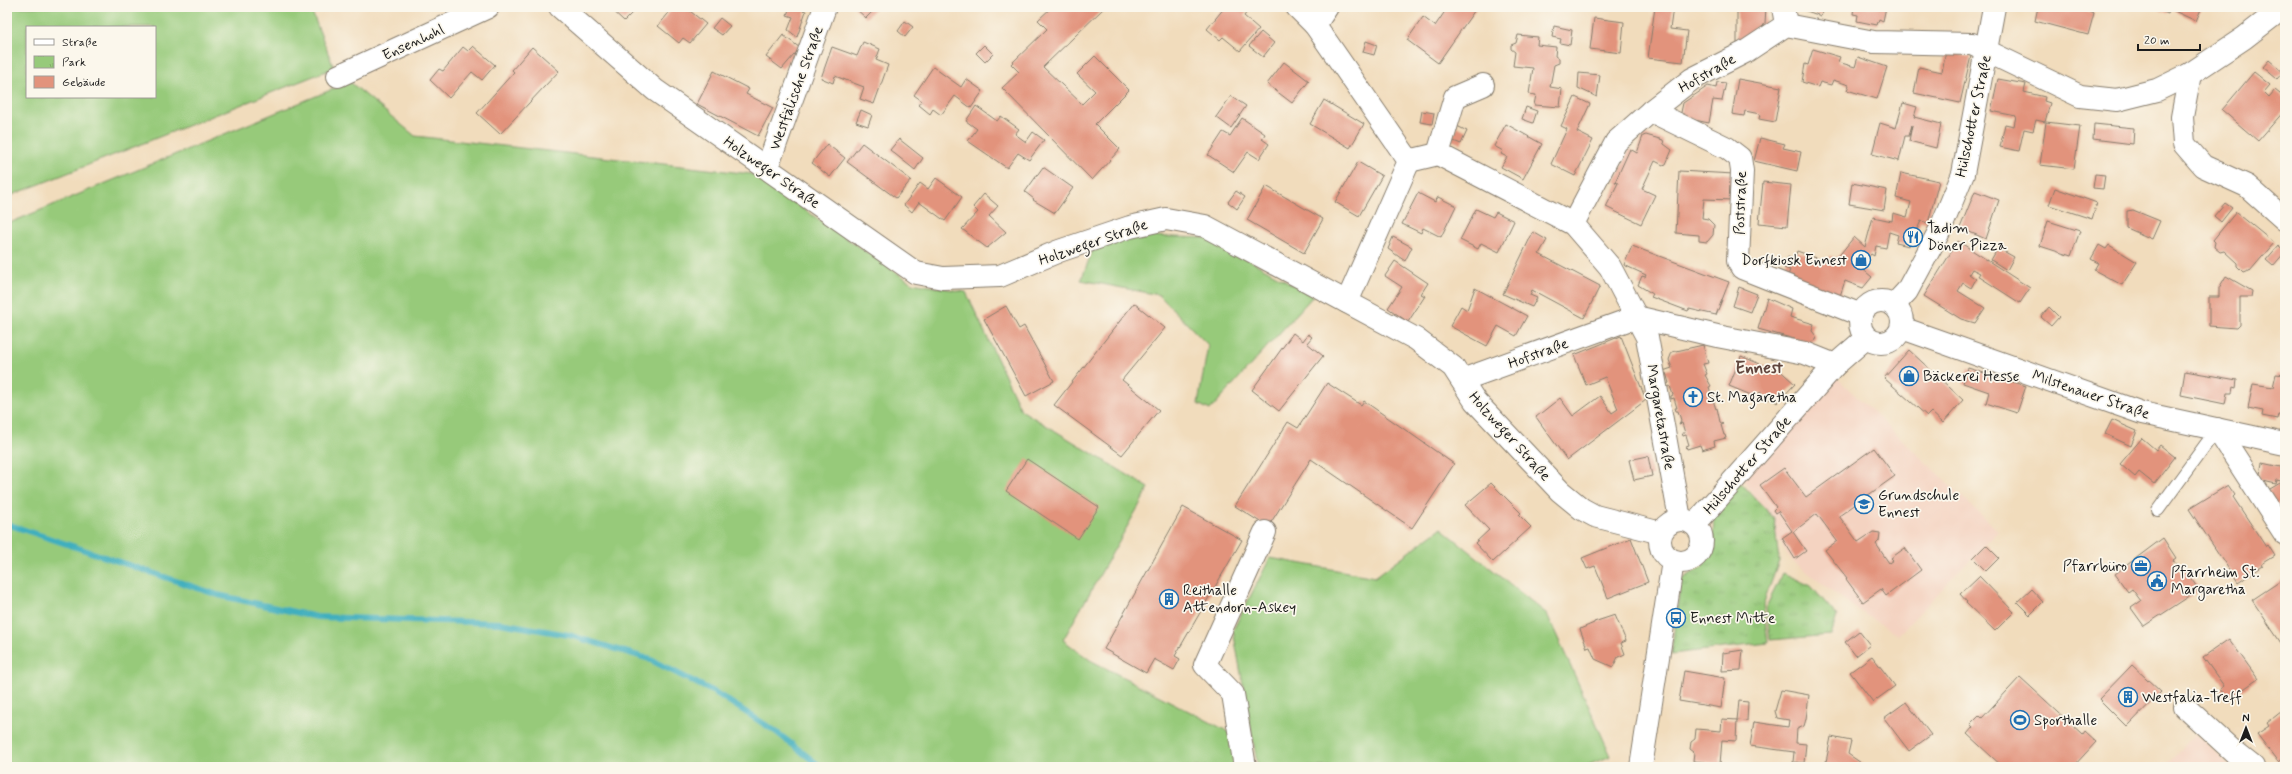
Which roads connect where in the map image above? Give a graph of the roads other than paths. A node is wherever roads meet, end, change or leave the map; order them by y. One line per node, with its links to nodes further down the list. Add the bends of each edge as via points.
1 (488, 7): 12 (street, Ensenhohl)
2 (560, 7): 17 (street, Holzweger Straße, via 655,90)
3 (825, 7): 17 (street, Westfälische Straße)
4 (1297, 7): 9 (street)
5 (1327, 7): 9 (street)
6 (1994, 7): 10 (street, Hülschotter Straße)
7 (2284, 7): 11 (street, Hofstraße, via 2244,38)
8 (1785, 16): 10 (street, Hofstraße, via 1874,42 1972,44); 14 (street, Hofstraße, via 1745,52 1692,79)
9 (1315, 25): 16 (street)
10 (1987, 50): 11 (street, Hofstraße, via 2080,96 2117,100 2157,90); 21 (street, Hülschotter Straße, via 1963,174 1940,230 1907,291)
11 (2190, 74): 18 (street, via 2182,118 2184,144 2203,166 2247,186)
12 (338, 76)
13 (1483, 85): 15 (street, via 1455,97)
14 (1651, 110): 19 (street, Hofstraße, via 1616,142); 22 (street, Poststraße, via 1727,148 1740,158 1742,171 1738,261 1742,268)
15 (1438, 154): 16 (street); 19 (street)
16 (1409, 160): 20 (street)
17 (767, 168): 20 (street, Holzweger Straße, via 916,273 943,278 1000,276 1059,251 1130,226 1166,219 1205,226)
18 (2285, 220)
19 (1573, 224): 23 (street, via 1610,267)
20 (1347, 302): 27 (street, Holzweger Straße, via 1416,339 1453,366)
21 (1894, 305): 22 (street, via 1875,302); 24 (street, via 1902,319)
22 (1861, 315): 25 (street, via 1860,324)
23 (1636, 316): 26 (street, via 1717,336 1805,353); 27 (street, Hofstraße); 31 (street, Margaretastraße, via 1647,337)
24 (1902, 328): 25 (street, via 1891,341 1883,344 1874,343); 28 (street, Milstenauer Straße, via 2142,413)
25 (1866, 338): 26 (street, Hülschotter Straße)
26 (1836, 365): 31 (street, Hülschotter Straße)
27 (1462, 380): 33 (street, Holzweger Straße, via 1480,407 1560,491 1582,509 1595,516)
28 (2217, 429): 29 (street, Milstenauer Straße); 30 (lane); 34 (street)
29 (2285, 444)
30 (2158, 510)
31 (1687, 522): 33 (street, via 1669,523); 35 (street, via 1702,537 1700,552 1688,562)
32 (1264, 532): 37 (street, via 1205,665 1233,694)
33 (1661, 533): 35 (street, via 1659,544 1664,554)
34 (2285, 534)
35 (1673, 561): 38 (street)
36 (2185, 707): 39 (street)
37 (1245, 767)
38 (1641, 767)
39 (2253, 767)

